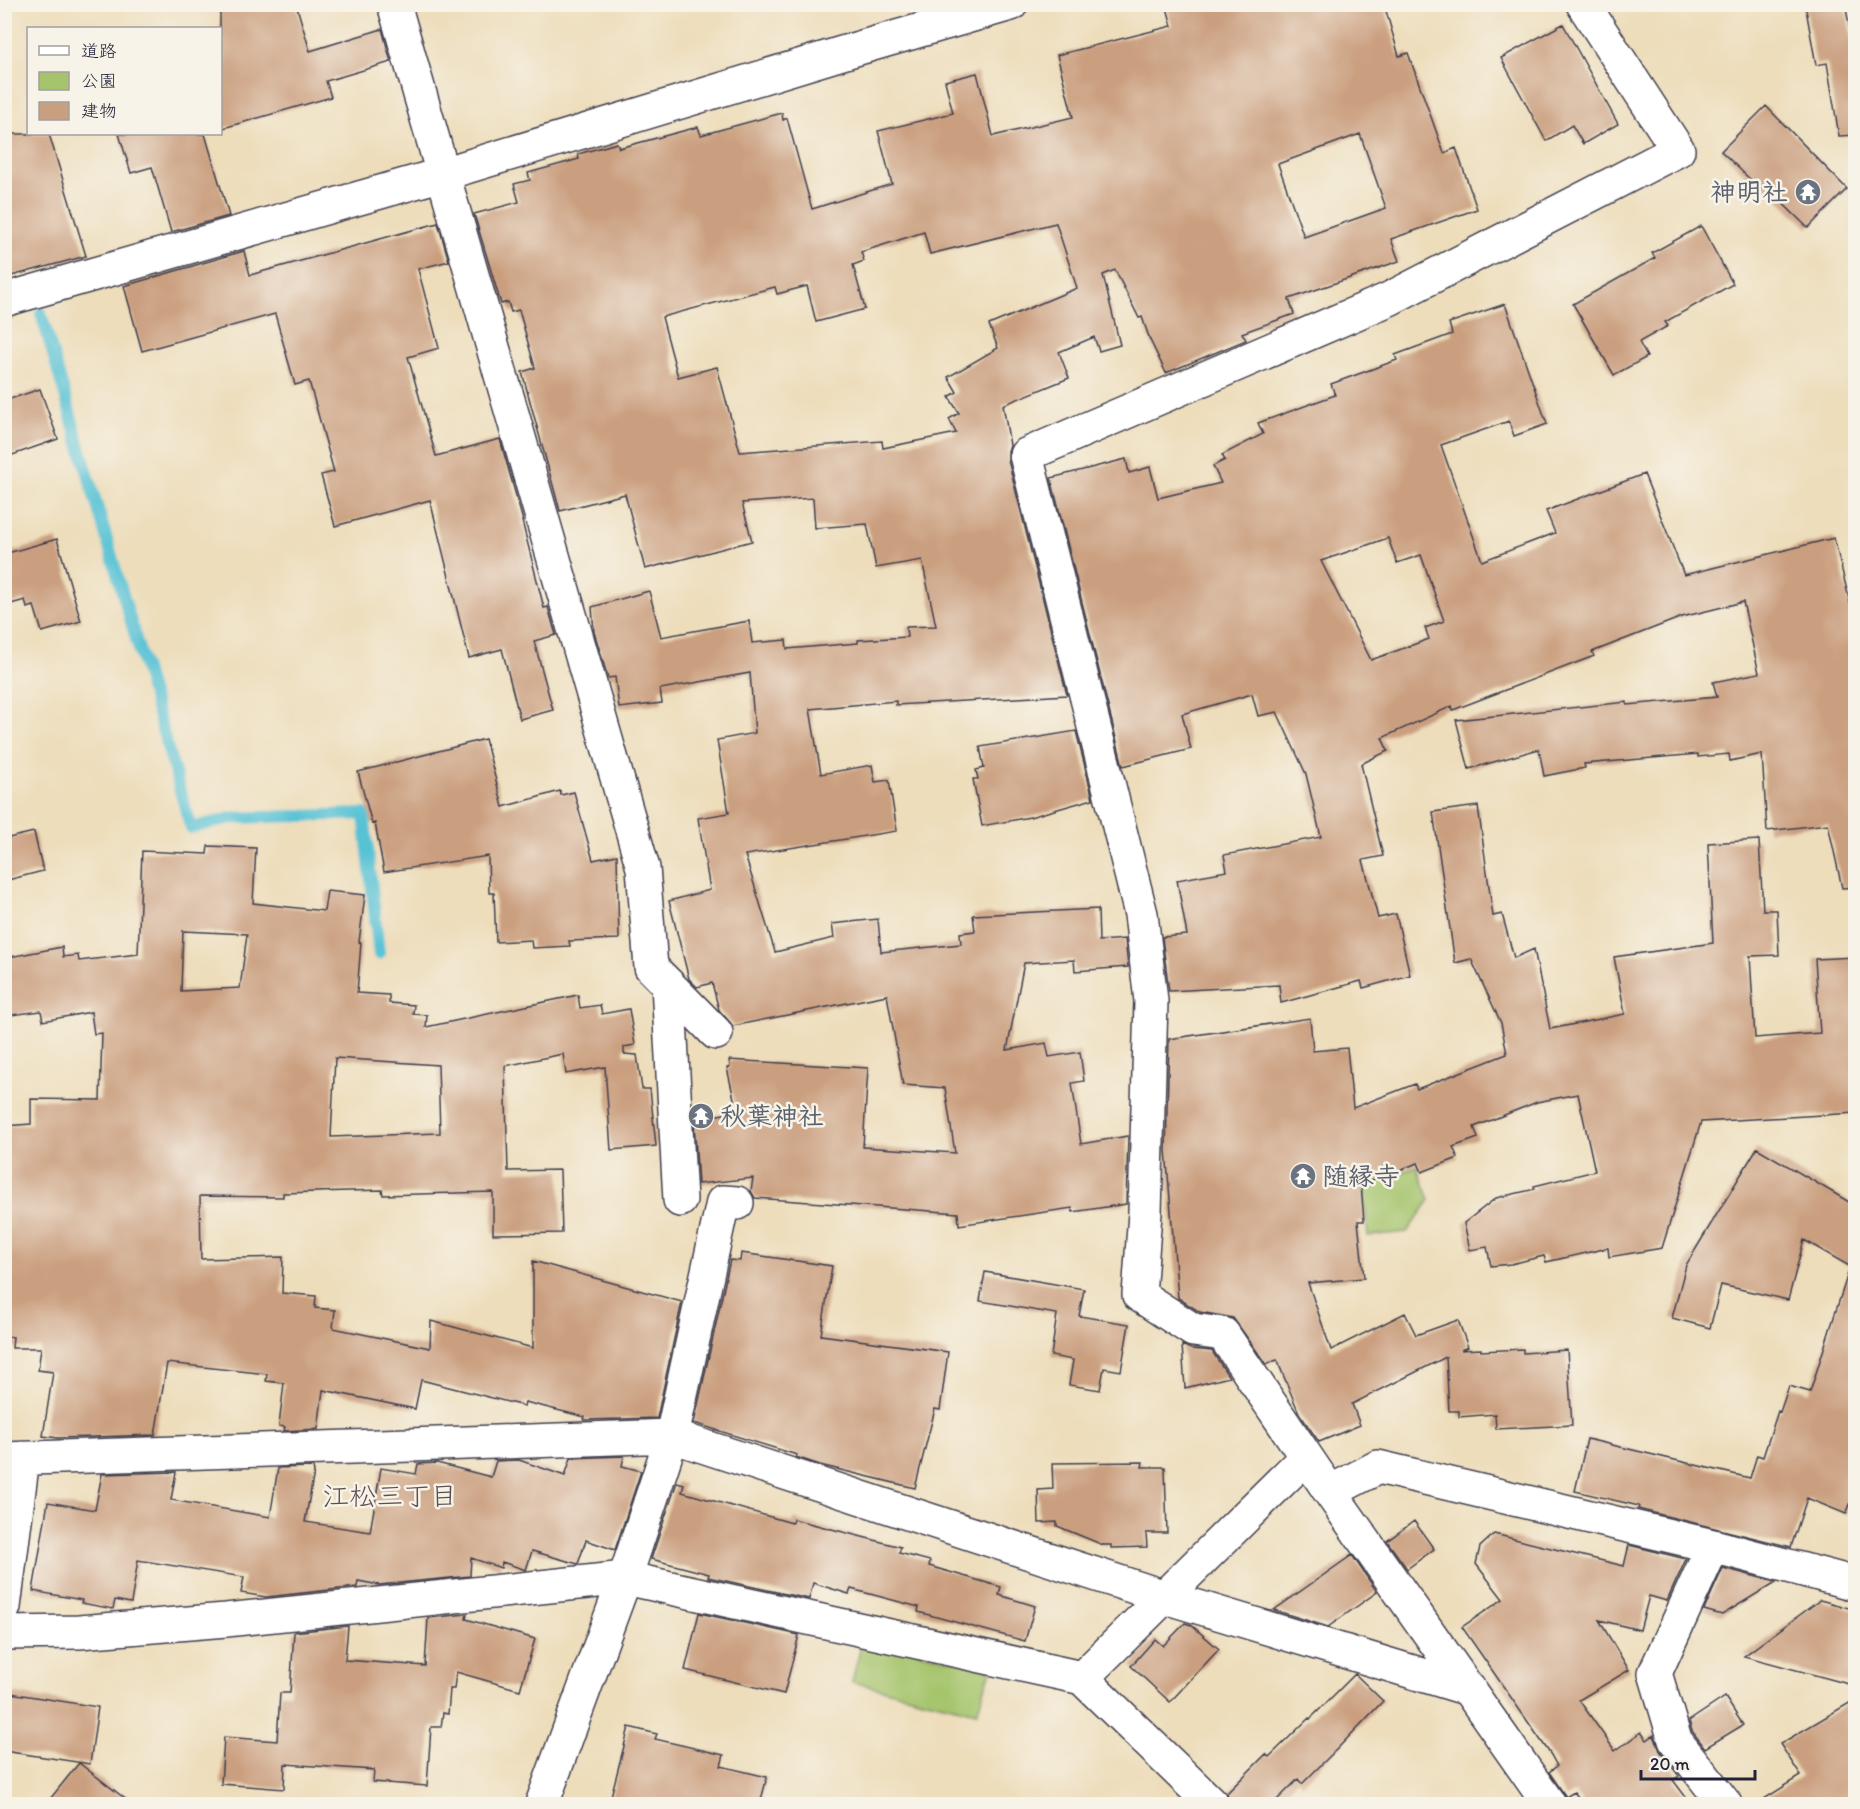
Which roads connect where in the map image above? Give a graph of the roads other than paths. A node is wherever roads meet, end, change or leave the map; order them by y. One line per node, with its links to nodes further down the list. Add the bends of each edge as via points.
1 (394, 4): 4 (street)
2 (1011, 4): 4 (street)
3 (1583, 4): 11 (street, via 1678,150 1389,299 1026,455 1141,914 1150,1001 1139,1295 1193,1330 1222,1334)
4 (443, 174): 5 (street); 6 (street, via 643,868 651,967)
5 (4, 300)
6 (668, 984): 7 (street); 8 (street)
7 (716, 1032)
8 (680, 1200)
9 (737, 1203): 10 (street, via 723,1202)
10 (672, 1436): 12 (street); 15 (street); 17 (street)
11 (1306, 1457): 13 (street); 17 (street)
12 (14, 1459): 18 (street)
13 (1330, 1492): 14 (street, via 1378,1467); 21 (street)
14 (1713, 1546): 16 (street); 25 (street, via 1655,1673 1676,1740)
15 (625, 1578): 19 (street, via 226,1620 79,1632); 20 (street); 22 (street)
16 (1856, 1584)
17 (1166, 1597): 20 (street); 21 (street)
18 (4, 1607)
19 (4, 1633)
20 (1082, 1678): 23 (street)
21 (1469, 1689): 24 (street)
22 (542, 1804)
23 (1212, 1804)
24 (1549, 1804)
25 (1725, 1804)

